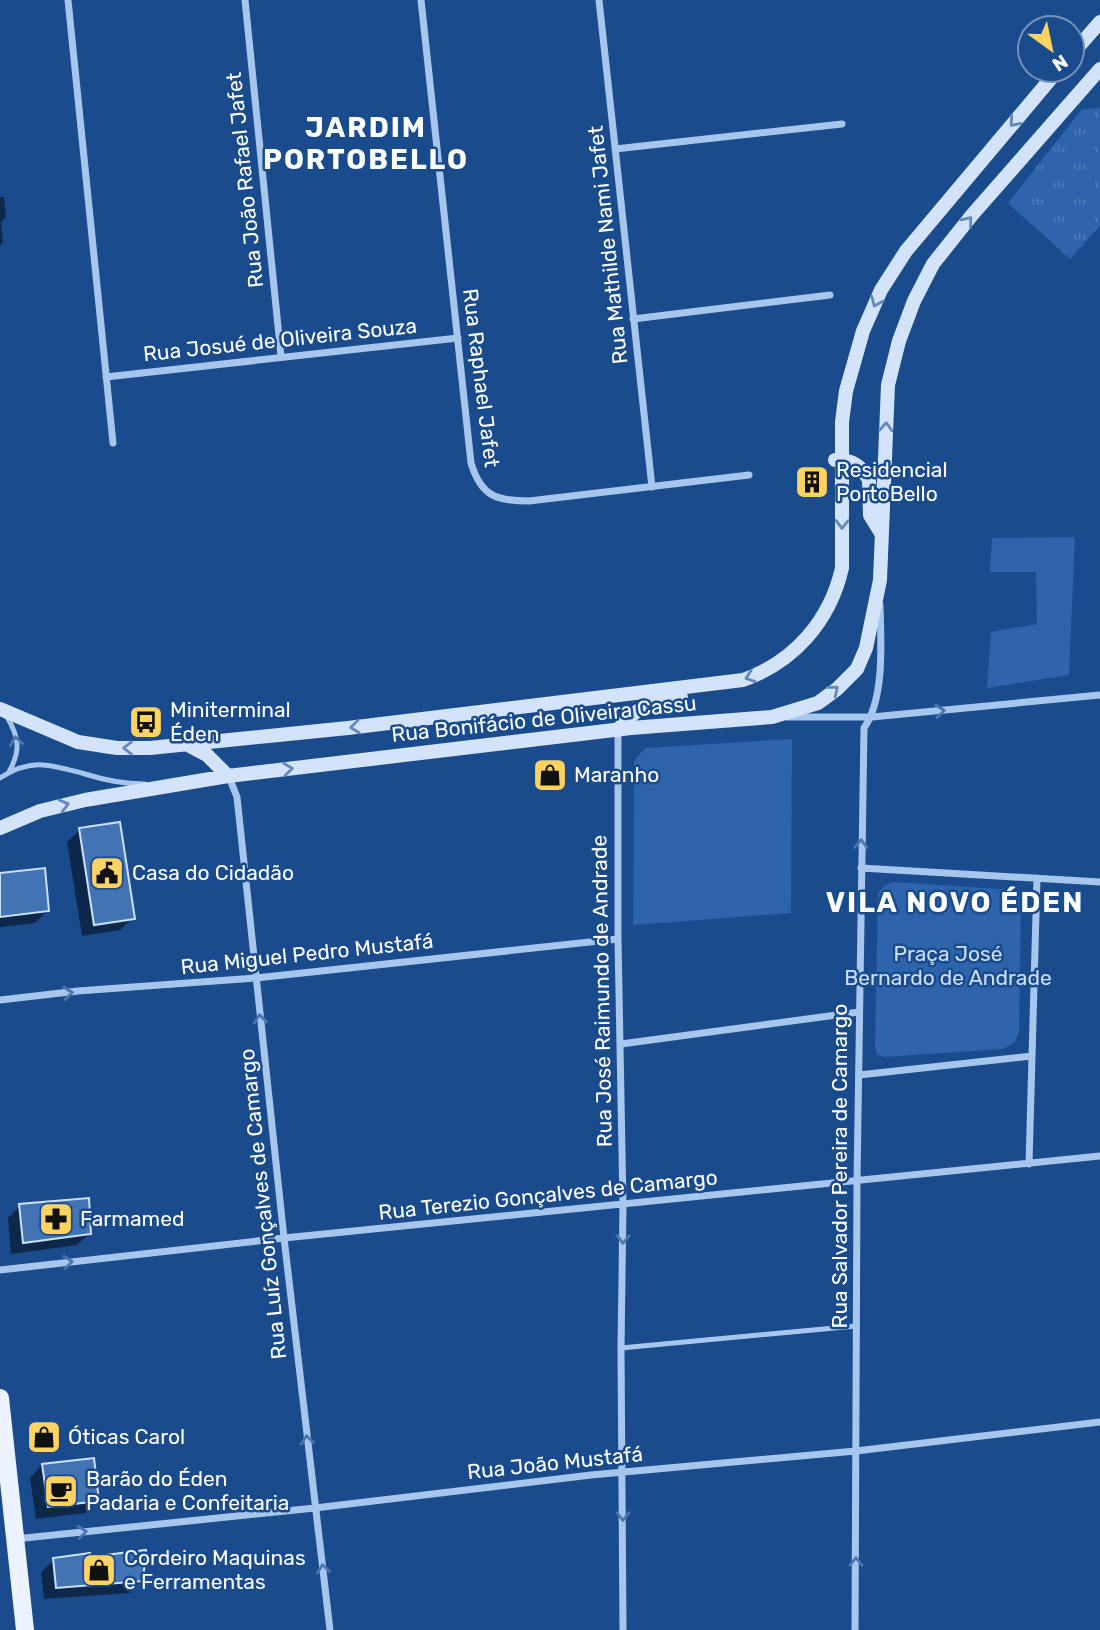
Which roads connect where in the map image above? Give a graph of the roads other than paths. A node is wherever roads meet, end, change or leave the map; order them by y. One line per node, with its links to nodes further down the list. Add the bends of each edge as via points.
1 (68, 0): 15 (street)
2 (244, 0): 14 (street, Rua João Rafael Jafet)
3 (421, 0): 13 (street, Rua Raphael Jafet)
4 (599, 0): 10 (street, Rua Mathilde Nami Jafet)
5 (1100, 22): 6 (main road)
6 (1086, 38)
7 (1100, 69): 20 (main road, one-way to 7, via 888,385 914,301 933,264 972,215)
8 (1046, 84): 17 (main road, Rua Bonifácio de Oliveira Cassu, one-way to 17, via 905,251 881,290 863,331 846,391)
9 (842, 124): 10 (street)
10 (615, 149): 12 (street, Rua Mathilde Nami Jafet)
11 (830, 295): 12 (street)
12 (633, 318): 19 (street, Rua Mathilde Nami Jafet)
13 (458, 338): 14 (street, Rua Josué de Oliveira Souza); 19 (street, Rua Raphael Jafet, via 471,463 476,480 491,496 529,501)
14 (281, 356): 15 (street, Rua Josué de Oliveira Souza)
15 (106, 377): 16 (street)
16 (113, 443)
17 (840, 457): 20 (main road, via 866,475 870,515); 22 (main road, Rua Bonifácio de Oliveira Cassu, one-way to 22, via 842,568 830,605 794,651 766,671)
18 (749, 475): 19 (street, Rua Raphael Jafet)
19 (652, 486)
20 (881, 533): 21 (main road)
21 (880, 580): 25 (main road, one-way to 21, via 818,703 857,668 866,648); 26 (street, Rua Salvador Pereira de Camargo, via 880,668)
22 (722, 683): 27 (main road, via 702,693 645,705); 28 (main road, Rua Bonifácio de Oliveira Cassu, one-way to 28)
23 (1100, 695): 26 (street, Rua Bonifácio de Oliveira Cassu, one-way to 23)
24 (1, 710): 28 (main road, Rua Bonifácio de Oliveira Cassu, one-way to 24, via 117,748 78,742); 29 (lane, one-way to 24, via 19,747 16,732)
25 (772, 717): 26 (street, Rua Bonifácio de Oliveira Cassu); 27 (main road, Rua Bonifácio de Oliveira Cassu)
26 (872, 717): 34 (street, Rua Salvador Pereira de Camargo, one-way to 26, via 864,728)
27 (618, 730): 30 (main road, Rua Bonifácio de Oliveira Cassu, one-way to 27); 37 (street, Rua José Raimundo de Andrade)
28 (188, 744): 30 (main road)
29 (9, 772): 31 (lane); 32 (lane, via 54,764 104,779)
30 (228, 776): 32 (main road, Rua Bonifácio de Oliveira Cassu); 38 (street, Rua Luíz Gonçalves de Camargo, via 237,797)
31 (0, 778)
32 (173, 785): 33 (main road, Rua Bonifácio de Oliveira Cassu, one-way to 32, via 40,811)
33 (0, 828)
34 (861, 868): 35 (street); 40 (street, Rua Salvador Pereira de Camargo)
35 (1037, 878): 36 (street); 42 (street)
36 (1100, 882)
37 (618, 939): 38 (street, Rua Miguel Pedro Mustafá); 41 (street, Rua José Raimundo de Andrade)
38 (256, 978): 39 (street, Rua Miguel Pedro Mustafá, one-way to 38); 48 (street, Rua Luíz Gonçalves de Camargo, one-way to 38)
39 (0, 1000)
40 (859, 1012): 41 (street); 43 (street, Rua Salvador Pereira de Camargo)
41 (621, 1044): 47 (street, Rua José Raimundo de Andrade)
42 (1032, 1056): 43 (street); 45 (street)
43 (859, 1075): 46 (street, Rua Salvador Pereira de Camargo)
44 (1100, 1156): 45 (street, Rua Terezio Gonçalves de Camargo)
45 (1029, 1164): 46 (street, Rua Terezio Gonçalves de Camargo)
46 (857, 1181): 47 (street, Rua Terezio Gonçalves de Camargo); 50 (street, Rua Salvador Pereira de Camargo)
47 (623, 1205): 48 (street, Rua Terezio Gonçalves de Camargo); 51 (street, Rua José Raimundo de Andrade, one-way to 51)
48 (284, 1238): 49 (street, Rua Terezio Gonçalves de Camargo, one-way to 48); 56 (street, Rua Luíz Gonçalves de Camargo, one-way to 48)
49 (0, 1270)
50 (856, 1326): 51 (lane); 54 (street, Rua Salvador Pereira de Camargo)
51 (621, 1348): 55 (street, Rua José Raimundo de Andrade)
52 (0, 1398): 57 (main road)
53 (1100, 1422): 54 (street, Rua João Mustafá)
54 (856, 1451): 55 (street, Rua João Mustafá); 61 (street, Rua Salvador Pereira de Camargo, one-way to 54)
55 (622, 1472): 56 (street, Rua João Mustafá); 60 (street, Rua José Raimundo de Andrade, one-way to 60)
56 (315, 1508): 57 (street, Rua João Mustafá, one-way to 56); 59 (street, Rua Luíz Gonçalves de Camargo, one-way to 56)
57 (7, 1535): 58 (main road)
58 (24, 1630)
59 (330, 1630)
60 (623, 1630)
61 (855, 1630)

